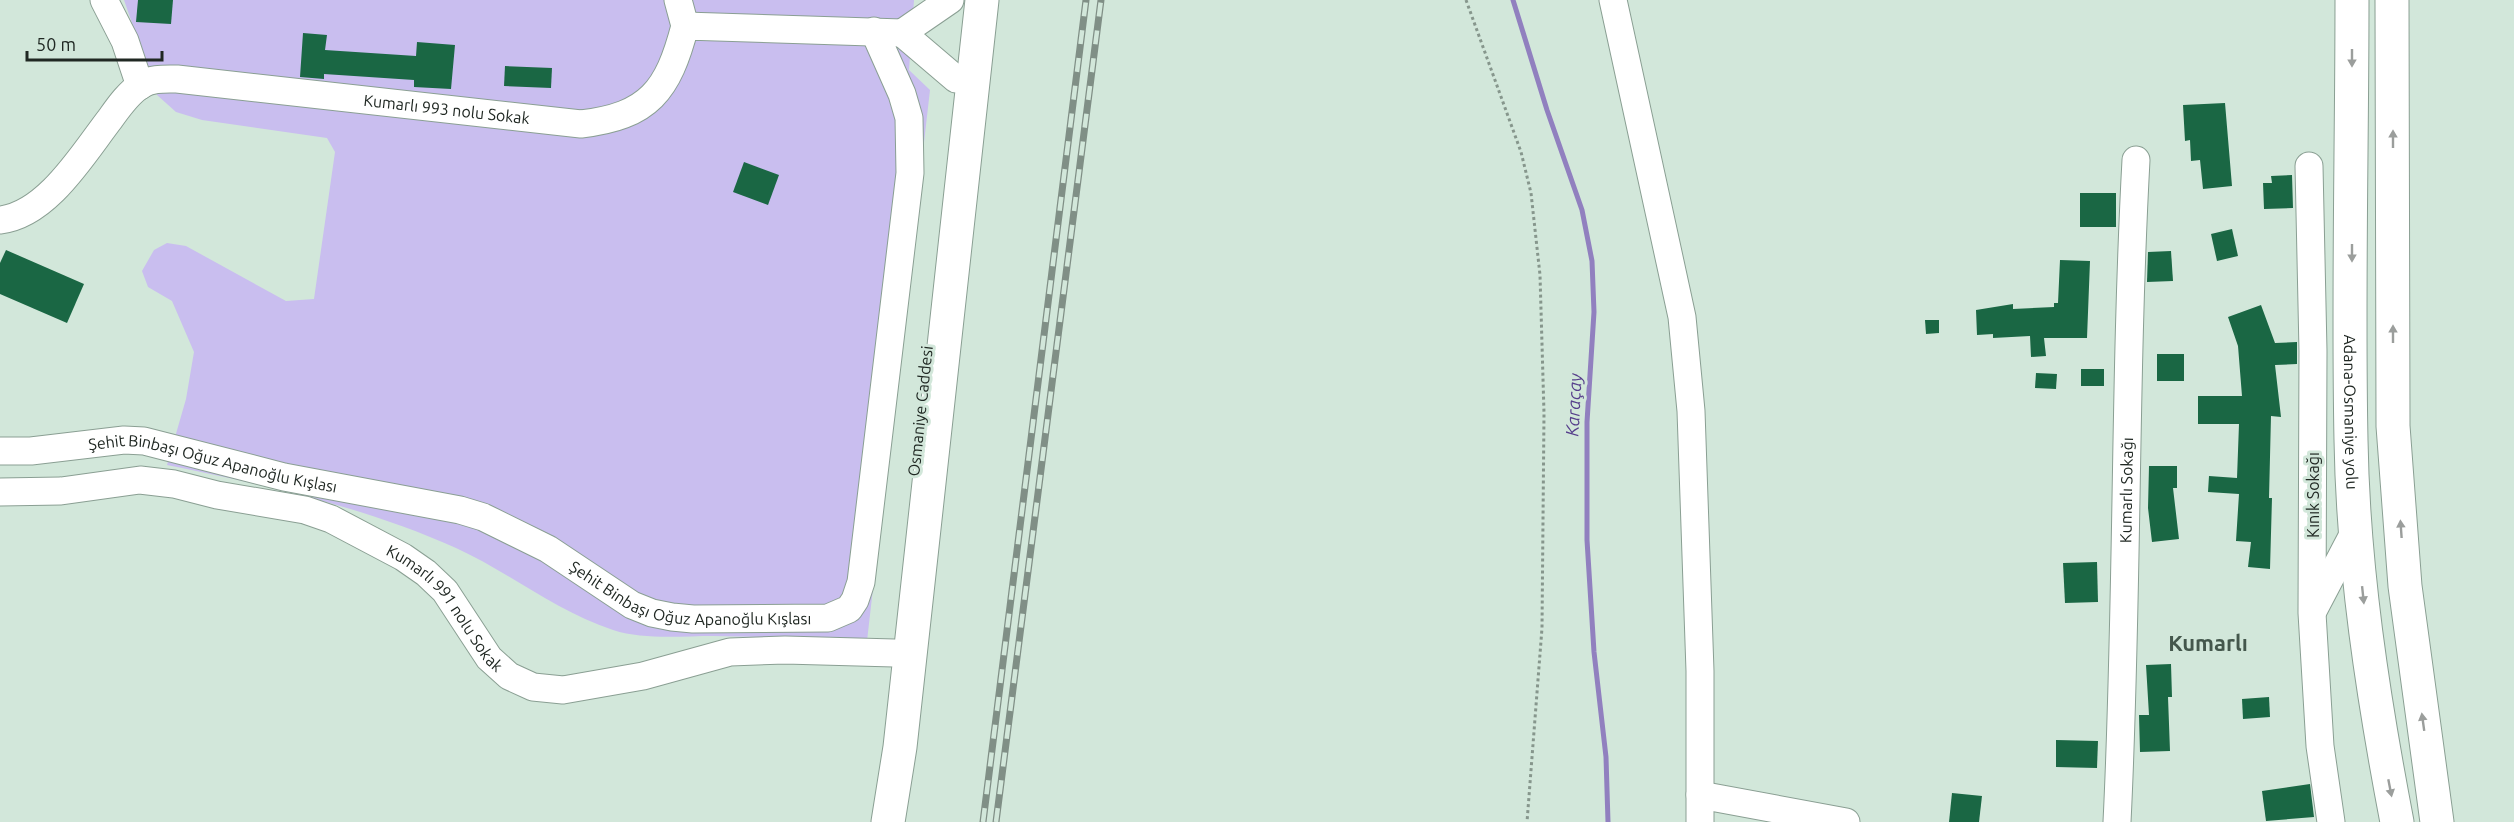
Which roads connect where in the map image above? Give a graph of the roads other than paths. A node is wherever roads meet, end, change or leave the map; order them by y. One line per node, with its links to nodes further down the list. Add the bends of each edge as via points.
1 (104, 0): 13 (street, via 125,41)
2 (678, 0): 9 (street)
3 (950, 0): 11 (street)
4 (964, 0): 12 (highway, Osmaniye Caddesi)
5 (982, 0): 24 (highway, via 901,735)
6 (1613, 0): 22 (street, via 1682,316 1692,435)
7 (2352, 0): 19 (highway, Adana-Osmaniye yolu, one-way to 19, via 2351,441)
8 (2392, 0): 30 (highway, one-way to 8, via 2405,586 2393,426)
9 (685, 26): 10 (street); 13 (street, Kumarlı 993 nolu Sokak, via 678,51 658,89 628,115 610,120 555,123 177,79 156,79)
10 (874, 31): 11 (street); 17 (street, Şehit Binbaşı Oğuz Apanoğlu Kışlası, via 909,118 910,173 861,582 855,600 841,614 809,619 693,620 652,613 617,596 548,549 483,517 284,477 168,446 124,440)
11 (902, 33): 12 (street)
12 (956, 79): 21 (highway, Osmaniye Caddesi)
13 (140, 86): 16 (street, via 41,203)
14 (2136, 160): 27 (street, Kumarlı Sokağı)
15 (2309, 166): 20 (street, Kınık Sokağı)
16 (0, 220)
17 (0, 451)
18 (0, 492): 21 (street, Kumarlı 991 nolu Sokak, via 62,491 140,480 305,510 331,519 403,556 426,573 445,591 489,658 509,676 533,687 563,690 643,676 730,652)
19 (2356, 530): 20 (street); 29 (highway, Adana-Osmaniye yolu, one-way to 29, via 2368,640)
20 (2312, 612): 28 (street, Kınık Sokağı, via 2319,736)
21 (894, 653): 23 (highway, Osmaniye Caddesi)
22 (1700, 795): 25 (street); 26 (street)
23 (875, 822)
24 (888, 822)
25 (1700, 822)
26 (1846, 822)
27 (2117, 822)
28 (2331, 822)
29 (2397, 822)
30 (2437, 822)

